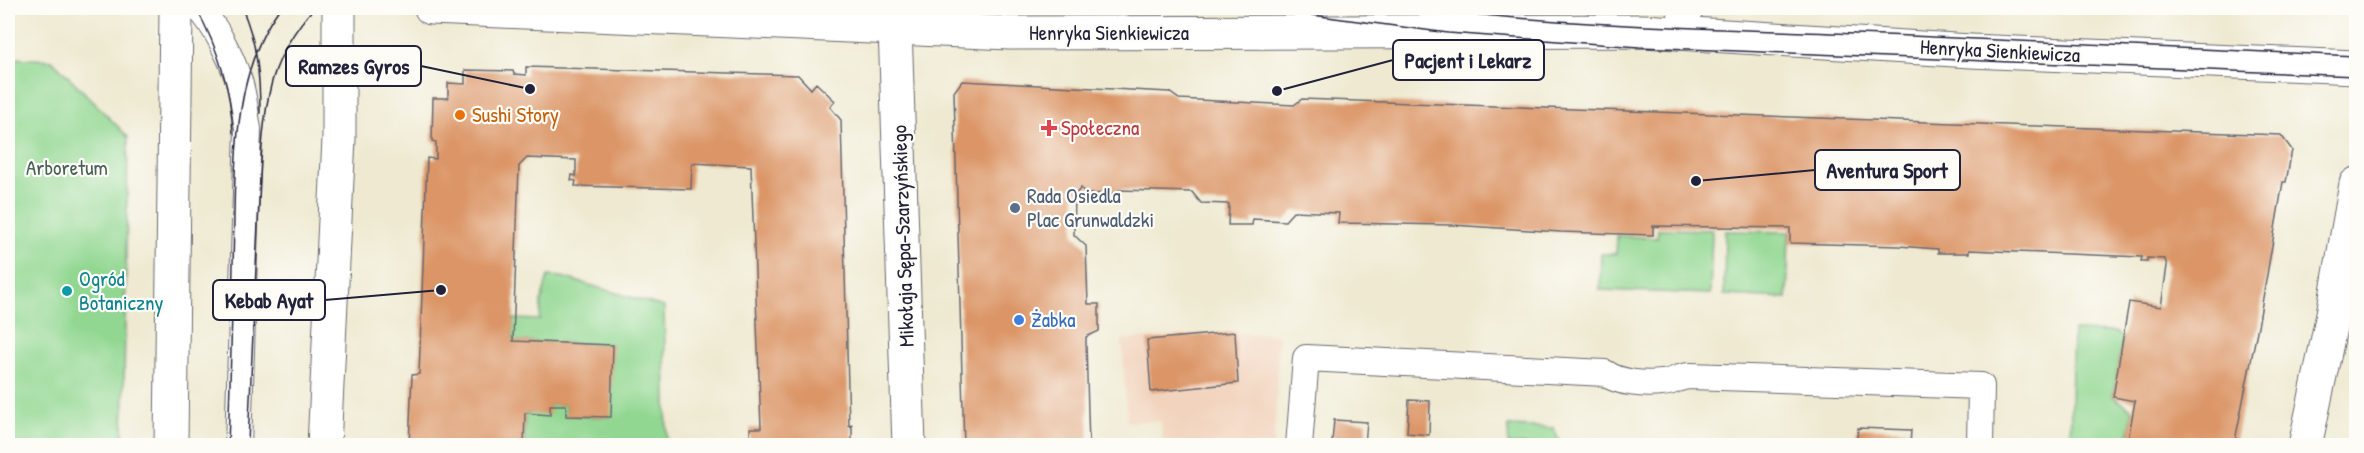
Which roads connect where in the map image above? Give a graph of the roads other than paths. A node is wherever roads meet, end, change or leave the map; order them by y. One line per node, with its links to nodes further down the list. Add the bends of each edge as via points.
1 (176, 8): 11 (street)
2 (199, 8): 12 (lane, via 238,79 248,129)
3 (339, 8): 13 (street, via 339,138)
4 (431, 8): 7 (street, Henryka Sienkiewicza)
5 (1532, 8): 8 (street, Henryka Sienkiewicza)
6 (1684, 20): 8 (street, Henryka Sienkiewicza); 9 (street, Henryka Sienkiewicza, via 1971,51)
7 (896, 27): 8 (street, Henryka Sienkiewicza, via 1010,33); 14 (street, Mikołaja Sępa-Szarzyńskiego)
8 (1643, 31)
9 (2356, 67)
10 (2356, 184): 17 (street)
11 (171, 446)
12 (238, 446)
13 (324, 446)
14 (909, 446)
15 (1299, 446): 16 (lane, via 1306,358 1605,373 1615,380 1664,383 1681,376 1698,376 1981,387)
16 (1980, 446)
17 (2305, 446)

